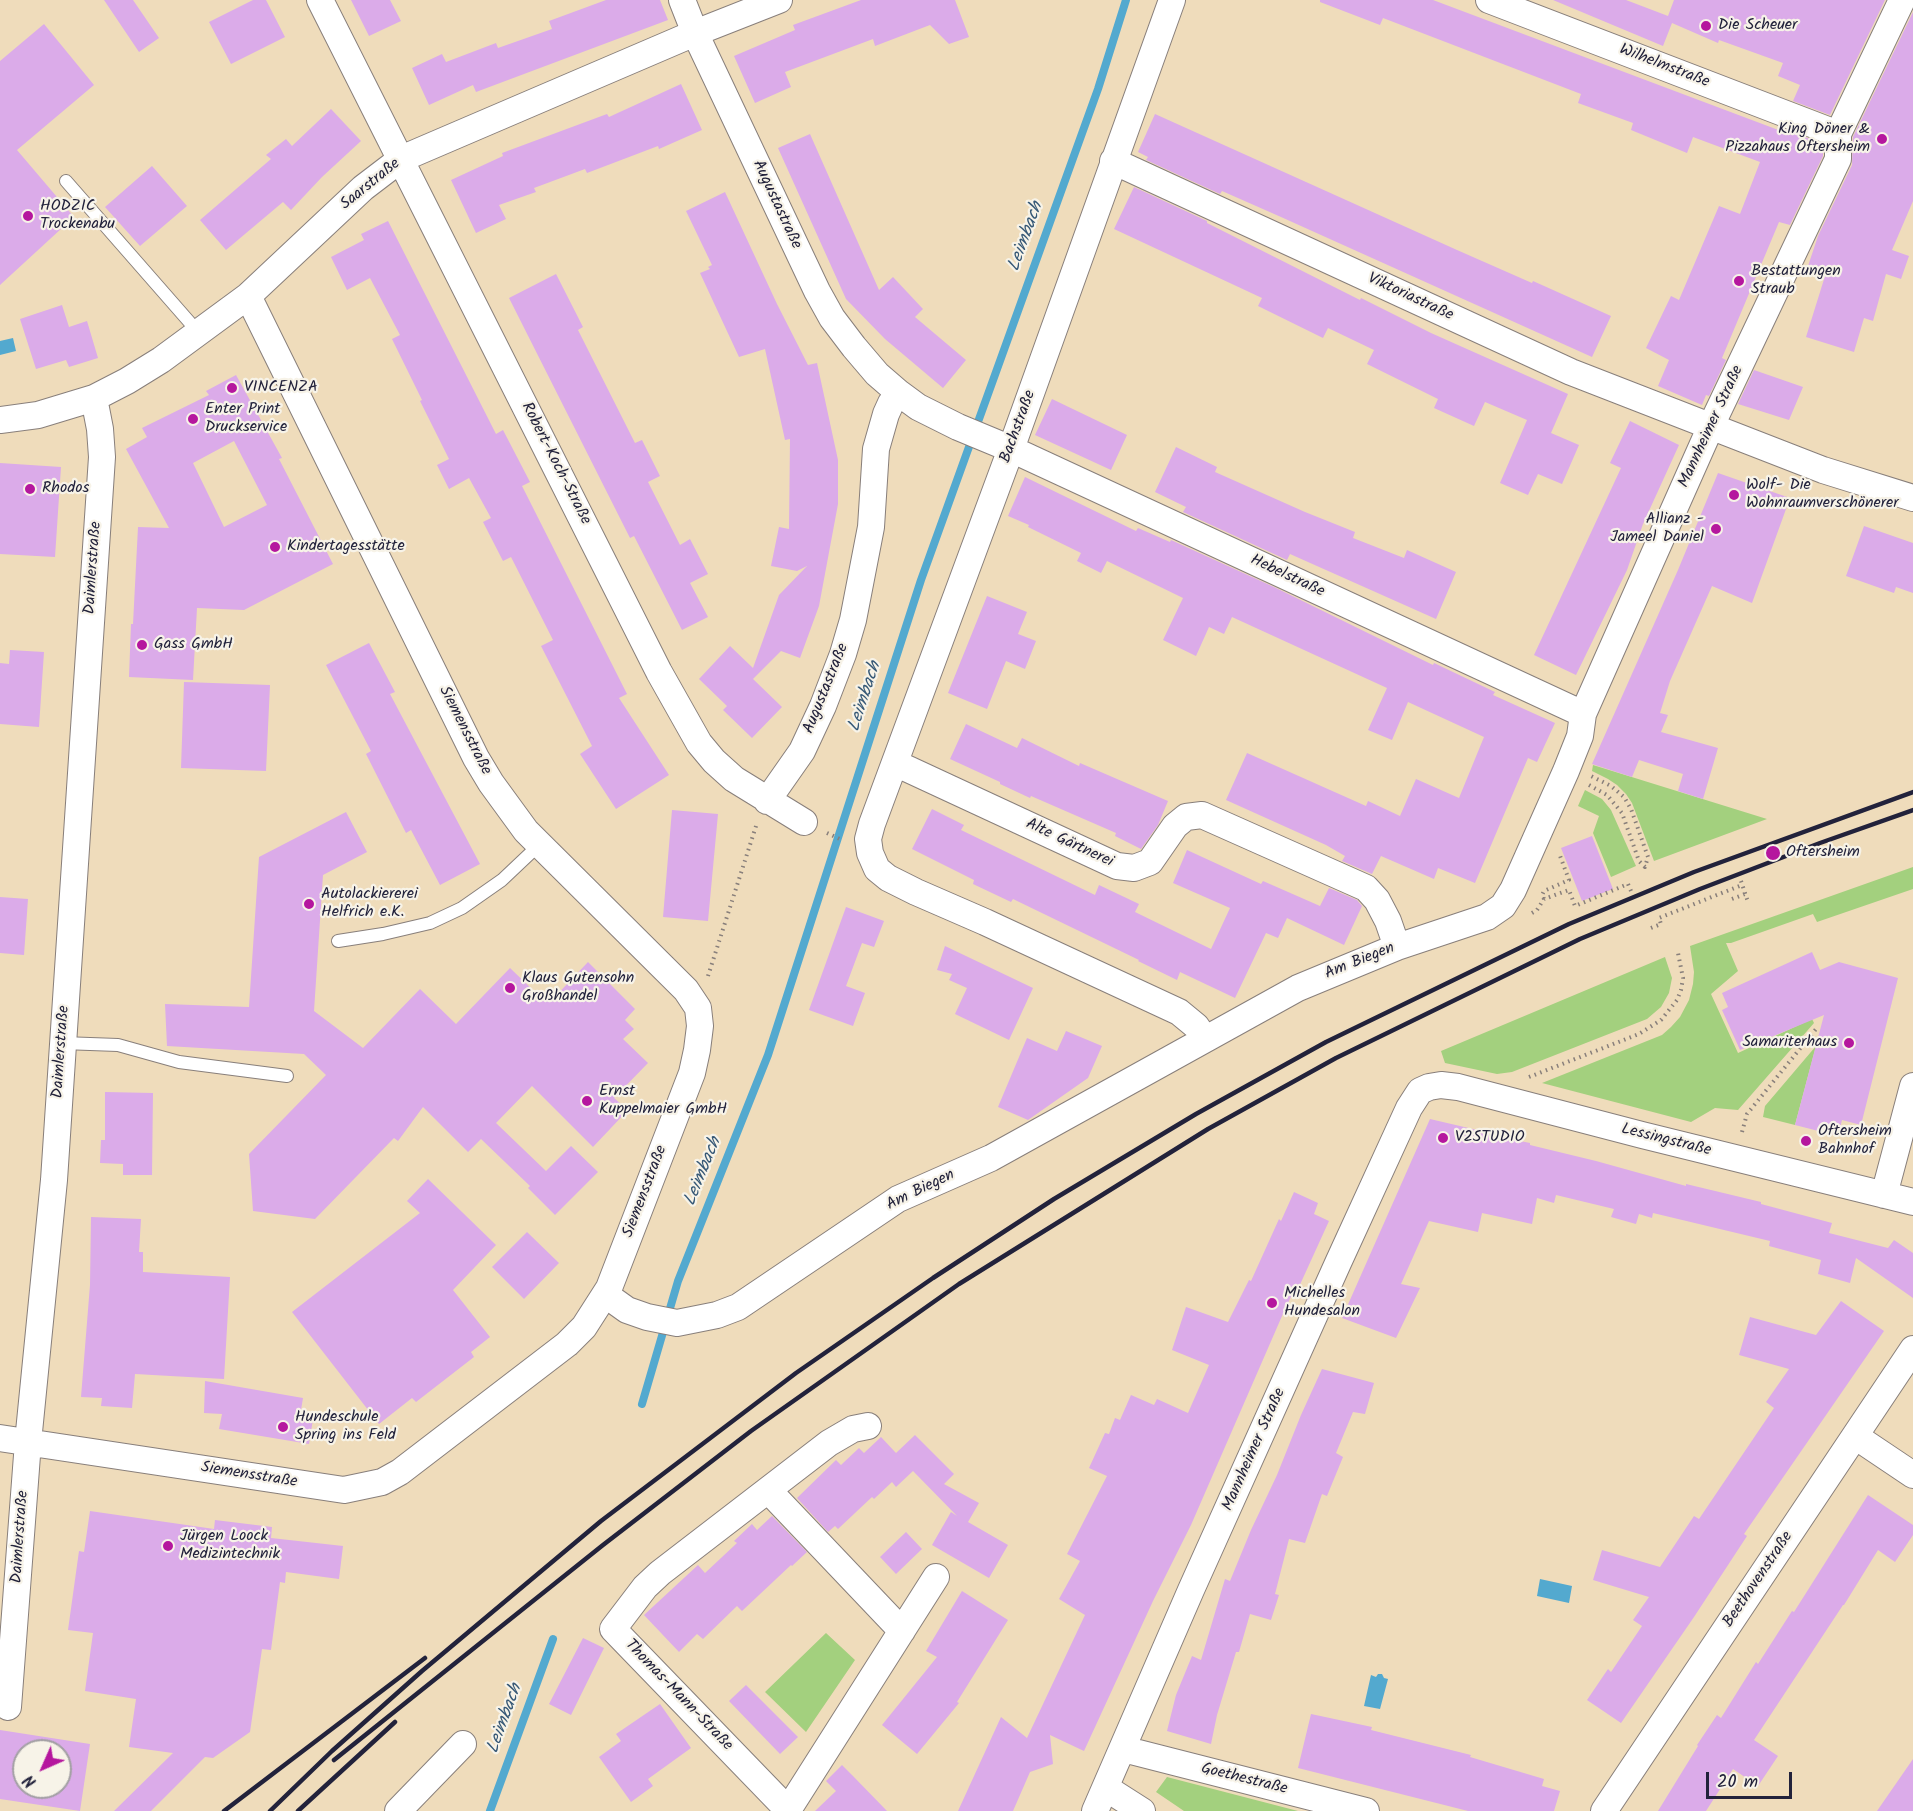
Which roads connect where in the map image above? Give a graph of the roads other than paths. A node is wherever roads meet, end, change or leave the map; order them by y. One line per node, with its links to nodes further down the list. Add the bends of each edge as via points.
1 (320, 0): 9 (street, Robert-Koch-Straße)
2 (682, 0): 7 (street, Augustastraße)
3 (779, 0): 7 (street, Saarstraße)
4 (1172, 0): 10 (street, Bachstraße)
5 (1490, 0): 8 (street, Wilhelmstraße)
6 (1902, 0): 8 (street, Mannheimer Straße)
7 (695, 33): 9 (street, Saarstraße); 14 (street, Augustastraße, via 832,318 877,374)
8 (1838, 134): 17 (street, Mannheimer Straße, via 1838,159)
9 (401, 159): 12 (street, Saarstraße, via 363,188); 22 (street, Robert-Koch-Straße, via 680,710 714,761)
10 (1113, 161): 17 (street, Viktoriastraße, via 1571,372); 18 (street, Bachstraße)
11 (66, 181): 13 (lane)
12 (248, 297): 13 (street, Saarstraße); 24 (street, Siemensstraße, via 476,758 512,814)
13 (199, 333): 15 (street, Saarstraße, via 128,381)
14 (898, 393): 18 (street, Augustastraße, via 918,407); 22 (street, Augustastraße, via 886,414 876,449 871,527 843,654 802,751)
15 (94, 398): 16 (street, Saarstraße, via 38,415); 29 (street, Daimlerstraße, via 102,456)
16 (0, 420)
17 (1711, 426): 19 (street, Viktoriastraße, via 1823,470); 20 (street, Mannheimer Straße)
18 (1001, 445): 20 (street, Hebelstraße); 21 (street, Bachstraße)
19 (1913, 498)
20 (1583, 714): 25 (street, Mannheimer Straße, via 1580,736)
21 (895, 763): 27 (street, Alte Gärtnerei, via 1117,866 1134,868 1150,862 1175,826 1186,817 1202,815 1366,888 1377,900); 28 (street, Bachstraße, via 868,839 877,869 916,892 1179,1012)
22 (767, 801): 23 (street, Robert-Koch-Straße)
23 (804, 822)
24 (539, 845): 26 (lane, via 502,880 462,908 430,923); 35 (street, Siemensstraße, via 686,990 698,1008 698,1050 692,1073)
25 (1513, 890): 27 (street, Am Biegen, via 1503,906 1487,917)
26 (338, 941)
27 (1397, 947): 28 (street, Am Biegen, via 1298,988)
28 (1205, 1039): 35 (street, Am Biegen, via 991,1158 898,1199 738,1307 677,1323 627,1310)
29 (62, 1043): 30 (lane, via 118,1046 180,1062); 40 (street, Daimlerstraße, via 54,1180)
30 (288, 1076)
31 (1913, 1086): 33 (street)
32 (1420, 1091): 33 (street, Lessingstraße, via 1441,1085 1458,1087); 47 (street, Mannheimer Straße, via 1338,1263)
33 (1884, 1195): 34 (street, Lessingstraße)
34 (1913, 1202)
35 (606, 1295): 40 (street, Siemensstraße, via 567,1344 400,1472 364,1487 328,1488)
36 (1913, 1349): 38 (street, Beethovenstraße)
37 (868, 1426): 42 (street, Thomas-Mann-Straße, via 841,1435)
38 (1854, 1436): 41 (street); 54 (street, Beethovenstraße)
39 (0, 1438): 40 (street, Siemensstraße)
40 (28, 1442): 45 (street, Daimlerstraße)
41 (1913, 1475)
42 (768, 1490): 44 (street); 50 (street, Thomas-Mann-Straße, via 660,1573 612,1629)
43 (936, 1577): 44 (street, Thomas-Mann-Straße)
44 (902, 1631): 50 (street, Thomas-Mann-Straße)
45 (8, 1707)
46 (463, 1744): 49 (street)
47 (1123, 1749): 48 (street, Mannheimer Straße); 53 (street, Goethestraße)
48 (1106, 1788): 51 (street, Mannheimer Straße); 52 (street)
49 (398, 1811)
50 (789, 1811)
51 (1095, 1811)
52 (1142, 1811)
53 (1366, 1811)
54 (1604, 1811)

